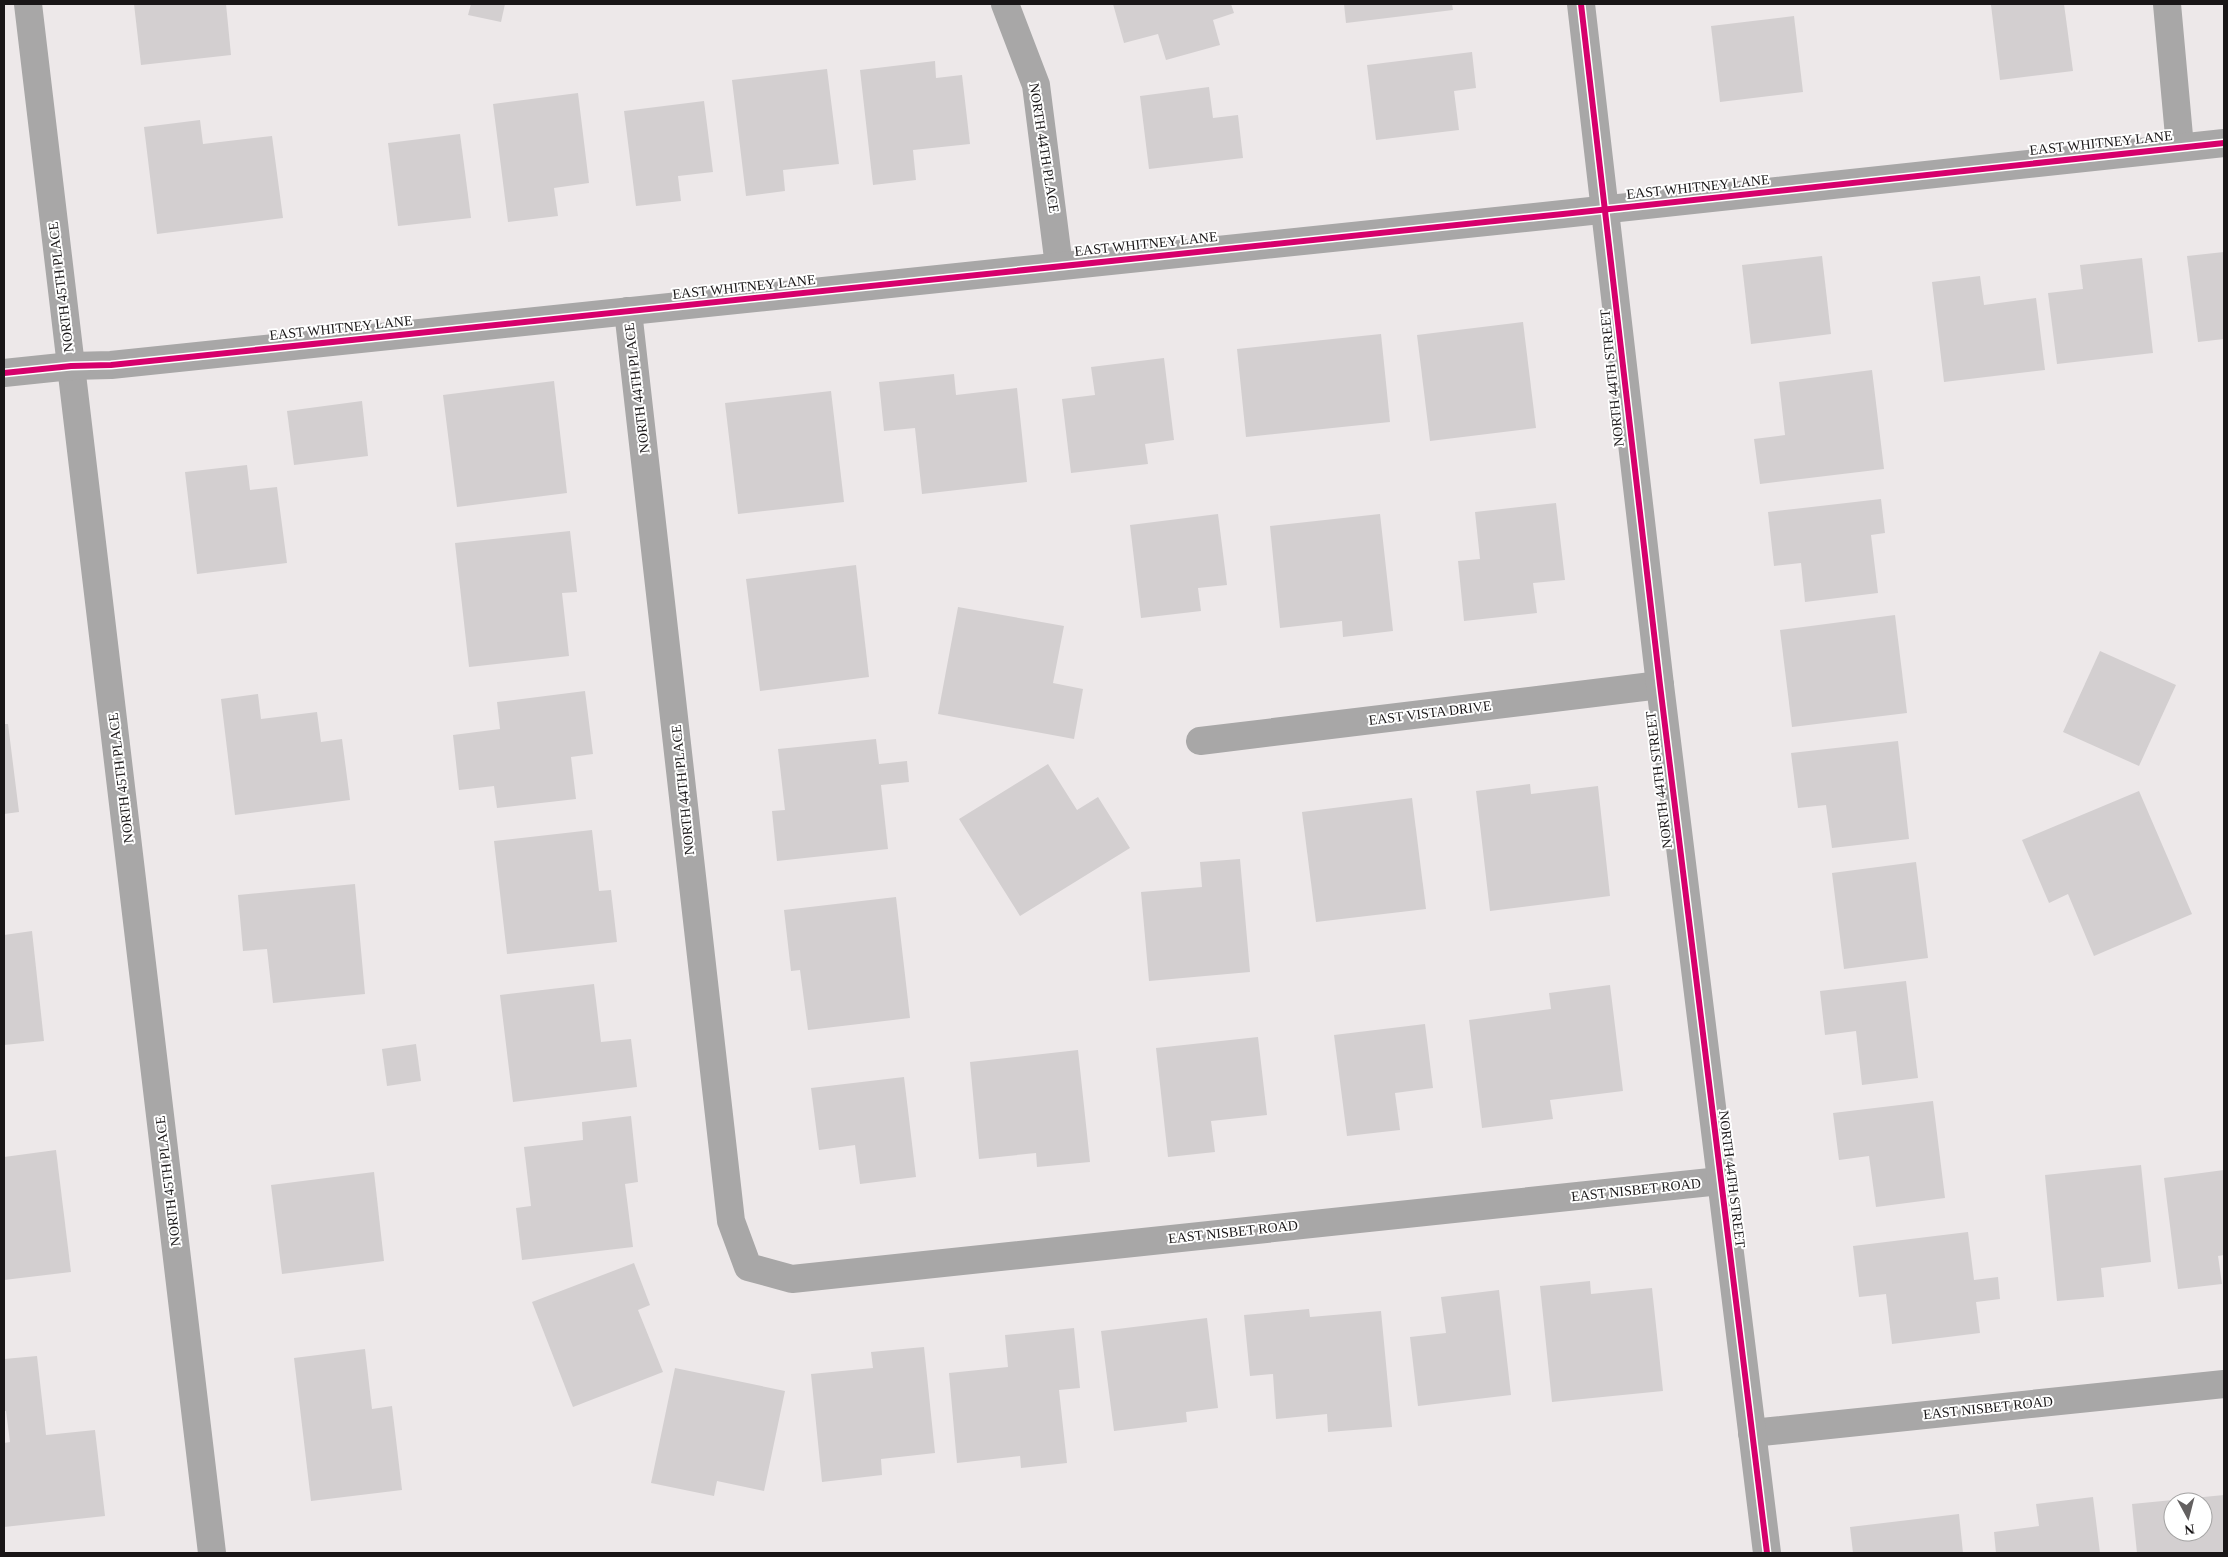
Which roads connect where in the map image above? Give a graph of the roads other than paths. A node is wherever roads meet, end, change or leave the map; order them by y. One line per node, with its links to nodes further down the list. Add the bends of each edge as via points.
1 (28, 4): 10 (street, NORTH 45TH PLACE)
2 (1005, 4): 8 (street, NORTH 44TH PLACE, via 1036,85)
3 (1581, 4): 7 (street, NORTH 44TH STREET)
4 (2167, 4): 6 (street)
5 (2224, 143): 6 (street, EAST WHITNEY LANE)
6 (2180, 147): 7 (street, EAST WHITNEY LANE)
7 (1606, 210): 8 (street, EAST WHITNEY LANE); 12 (street, NORTH 44TH STREET)
8 (1059, 266): 9 (street, EAST WHITNEY LANE)
9 (628, 311): 10 (street, EAST WHITNEY LANE, via 111,365); 15 (street, NORTH 44TH PLACE, via 732,1221)
10 (71, 366): 11 (street, EAST WHITNEY LANE); 18 (street, NORTH 45TH PLACE)
11 (4, 373)
12 (1660, 685): 13 (street, EAST VISTA DRIVE); 14 (street, NORTH 44TH STREET)
13 (1200, 741)
14 (1720, 1181): 15 (street, EAST NISBET ROAD, via 792,1279); 17 (street, NORTH 44TH STREET)
15 (748, 1267)
16 (2224, 1384): 17 (street, EAST NISBET ROAD)
17 (1752, 1433): 19 (street, NORTH 44TH STREET)
18 (212, 1553)
19 (1766, 1553)

